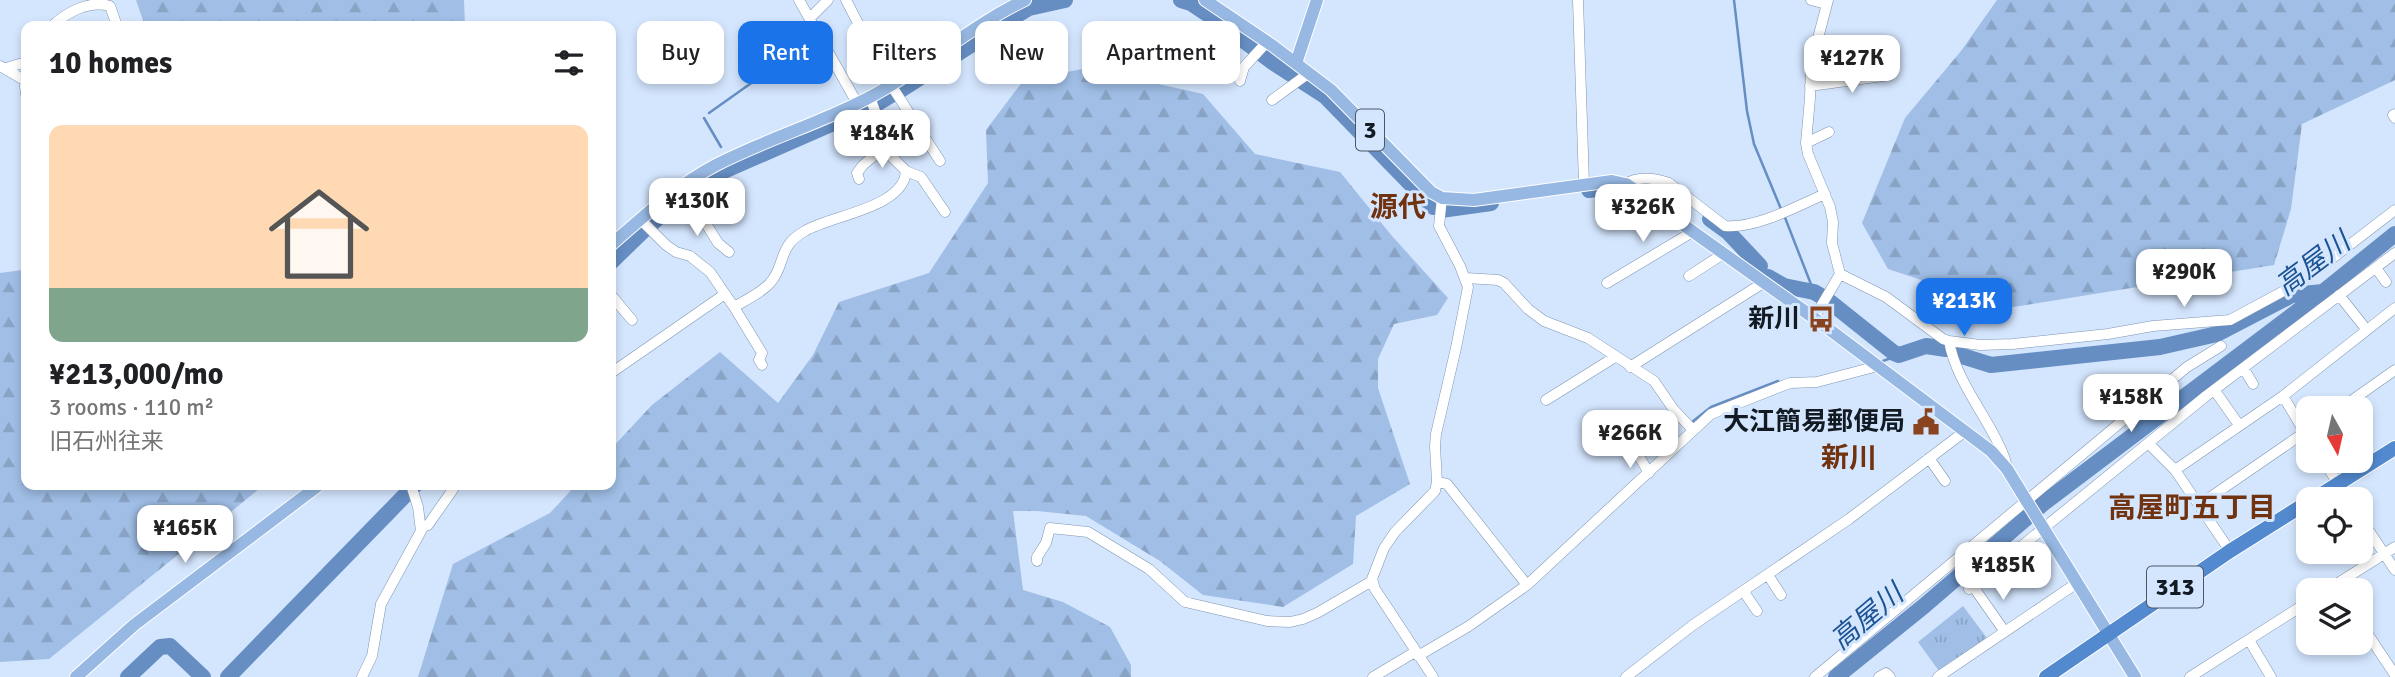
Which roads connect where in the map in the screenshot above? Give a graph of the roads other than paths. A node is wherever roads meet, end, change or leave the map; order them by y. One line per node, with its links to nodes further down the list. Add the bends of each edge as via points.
1 (799, 0): 10 (street)
2 (828, 0): 10 (street)
3 (846, 0): 13 (street)
4 (1025, 0): 24 (main road)
5 (1205, 0): 14 (main road, 3)
6 (1317, 0): 18 (main road)
7 (1578, 0): 37 (street)
8 (1811, 0): 9 (street)
9 (1827, 2): 15 (street)
10 (810, 18): 28 (street)
11 (59, 21): 12 (street, via 94,4 110,6)
12 (115, 21)
13 (858, 21)
14 (1261, 49): 18 (main road, 3); 23 (street, via 1244,67)
15 (1814, 52): 16 (street); 25 (street)
16 (1829, 55)
17 (21, 63): 19 (street)
18 (1296, 63): 21 (main road, 3)
19 (3, 67): 22 (street)
20 (1890, 75): 25 (street)
21 (1303, 77): 27 (street); 41 (main road, 3, via 1331,90)
22 (21, 78)
23 (1240, 81)
24 (891, 85): 26 (main road); 34 (street)
25 (1810, 86): 32 (street)
26 (870, 97): 28 (main road); 29 (street)
27 (1272, 100)
28 (857, 103): 39 (main road, via 725,160)
29 (878, 121): 30 (street); 33 (street)
30 (895, 122)
31 (1829, 132): 32 (street)
32 (1806, 143): 40 (street)
33 (886, 146): 35 (street); 36 (street, via 858,171)
34 (940, 160)
35 (906, 171): 43 (street, via 921,177); 60 (street, via 906,181 892,196 803,232 784,250 770,283)
36 (859, 179)
37 (1584, 184): 38 (main road); 41 (main road, via 1474,200)
38 (1626, 184): 40 (street, via 1660,179 1725,226 1760,220); 45 (main road)
39 (685, 190): 44 (main road); 47 (street, via 718,243)
40 (1825, 194): 51 (street)
41 (1442, 198): 53 (street, via 1439,226)
42 (2395, 210): 65 (street, via 2304,280 2230,320 2013,344)
43 (945, 212)
44 (640, 219): 46 (main road); 57 (street, via 666,245 710,272)
45 (1694, 231): 49 (main road); 55 (street)
46 (616, 241)
47 (729, 252)
48 (2395, 253): 50 (street)
49 (1723, 254): 52 (street); 56 (main road)
50 (2376, 268): 54 (street); 58 (street)
51 (1840, 274): 62 (street); 65 (street, via 1886,297)
52 (1689, 276)
53 (1466, 278): 67 (street, via 1504,283 1544,321 1588,338); 93 (street, via 1467,296 1436,434)
54 (2386, 282)
55 (1608, 283)
56 (1763, 283): 62 (main road); 70 (street)
57 (725, 294): 60 (street); 72 (street)
58 (2340, 295): 64 (street); 71 (street)
59 (616, 301): 63 (street)
60 (734, 307): 68 (street, via 762,353)
61 (2395, 308): 64 (street)
62 (1814, 318): 69 (main road)
63 (632, 320)
64 (2366, 329): 76 (street)
65 (1949, 341): 88 (street, via 1963,382 1986,419)
66 (2221, 346): 100 (street, via 2188,367)
67 (1615, 357): 70 (street); 78 (street)
68 (762, 365)
69 (1878, 366): 81 (street, via 1773,388 1711,414); 82 (main road)
70 (1630, 367): 81 (street, via 1654,381)
71 (2244, 369): 74 (street); 75 (street)
72 (616, 370)
73 (2395, 370): 77 (street)
74 (2253, 384)
75 (2216, 391): 80 (street); 85 (street)
76 (2283, 396): 79 (street); 80 (street)
77 (2358, 396)
78 (1546, 400)
79 (2296, 417)
80 (2239, 425): 89 (street)
81 (1693, 430): 90 (street)
82 (1964, 432): 87 (street); 88 (main road)
83 (1625, 433): 90 (street)
84 (2296, 441): 101 (street)
85 (2148, 443): 89 (street); 104 (street)
86 (2395, 448): 94 (highway)
87 (1929, 458): 92 (street); 111 (street)
88 (2007, 469): 100 (main road)
89 (2175, 470): 101 (street)
90 (1649, 473): 115 (street)
91 (2331, 473): 94 (street)
92 (1945, 481)
93 (1437, 482): 113 (street, via 1435,491 1384,548); 115 (street, via 1447,484)
94 (2338, 484): 95 (highway); 96 (street)
95 (2333, 487)
96 (2340, 487)
97 (312, 490): 127 (main road, via 134,625)
98 (413, 490): 103 (street)
99 (452, 490): 103 (street, via 428,525)
100 (2027, 501): 104 (main road); 132 (street)
101 (2199, 505): 107 (street)
102 (2296, 510): 107 (highway, 313)
103 (421, 522): 128 (street, via 419,536 381,604 372,656)
104 (2042, 526): 114 (main road); 120 (street, via 1972,587)
105 (2373, 537): 108 (street)
106 (2395, 547): 108 (street)
107 (2230, 551): 121 (highway, 313)
108 (2384, 554): 110 (street); 112 (street)
109 (1037, 561): 113 (street, via 1050,527 1085,531 1149,569 1185,602 1278,623 1317,613)
110 (2395, 570)
111 (1768, 575): 116 (street); 117 (street)
112 (2348, 578)
113 (1372, 581): 124 (street)
114 (2077, 583): 120 (street); 121 (main road)
115 (1527, 584): 124 (street, via 1469,626)
116 (1744, 592): 119 (street); 131 (street)
117 (1781, 595)
118 (2296, 610): 122 (street)
119 (1757, 611)
120 (2005, 632): 135 (street)
121 (2107, 634): 136 (highway, 313); 137 (main road)
122 (2249, 640): 126 (street); 138 (street)
123 (2373, 643): 125 (street)
124 (1417, 654): 129 (street); 130 (street)
125 (2392, 674)
126 (2193, 676)
127 (76, 677)
128 (362, 677)
129 (1373, 677)
130 (1433, 677)
131 (1626, 677)
132 (1815, 677)
133 (1879, 677): 134 (street, via 1886,673)
134 (1890, 677)
135 (1938, 677)
136 (2046, 677)
137 (2135, 677)
138 (2271, 677)

